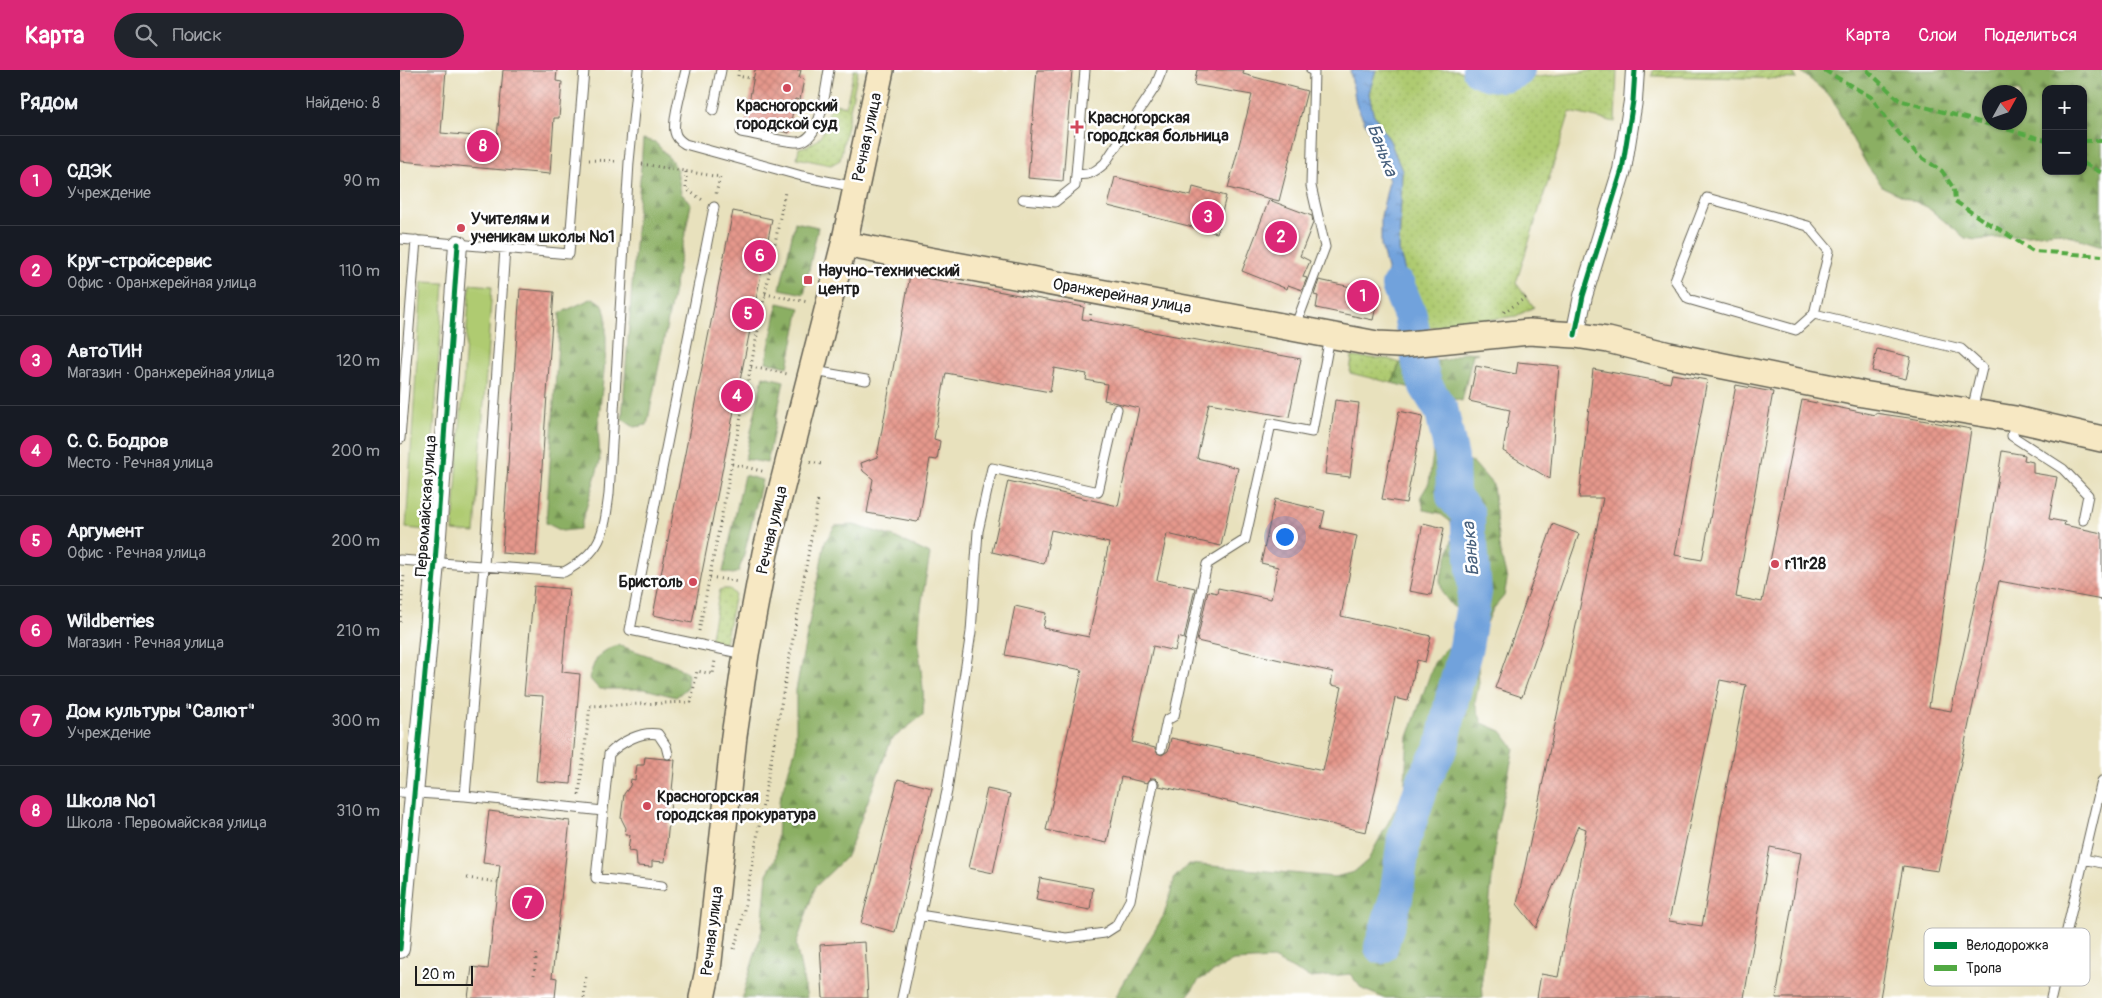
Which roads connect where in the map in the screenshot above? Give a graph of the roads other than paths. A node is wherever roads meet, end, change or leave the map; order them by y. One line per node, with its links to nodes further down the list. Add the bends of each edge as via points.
1 (584, 70): 21 (lane, via 569,254)
2 (638, 70): 36 (lane, via 605,529 595,548 579,564 564,572)
3 (686, 70): 14 (lane, via 674,127 676,137 685,144 802,176)
4 (721, 70): 11 (lane)
5 (829, 70): 12 (lane, via 817,128 806,140 797,143)
6 (881, 70): 14 (main road, Речная улица)
7 (1085, 70): 13 (lane)
8 (1162, 70): 13 (lane, via 1155,87 1105,163 1086,176)
9 (1311, 70): 23 (lane, via 1314,71 1311,186 1325,247)
10 (1635, 70): 24 (street, via 1622,170 1582,296)
11 (713, 110)
12 (741, 132)
13 (1076, 174): 15 (lane, via 1075,186 1055,202)
14 (856, 187): 20 (main road, Речная улица)
15 (1023, 199)
16 (714, 207): 37 (lane, via 630,630)
17 (400, 239): 18 (lane)
18 (416, 240): 19 (lane); 31 (lane)
19 (458, 244): 21 (lane); 35 (street, Первомайская улица)
20 (844, 244): 23 (main road, Оранжерейная улица); 26 (main road, Речная улица)
21 (505, 248): 36 (lane)
22 (1814, 314): 22 (lane, via 1829,251 1808,226 1707,198 1675,280 1688,299 1796,330); 29 (lane, via 1961,349 1982,368)
23 (1294, 329): 25 (main road, Оранжерейная улица)
24 (1575, 335): 25 (main road, Оранжерейная улица, via 1529,332 1399,345); 29 (main road, Оранжерейная улица, via 1802,382)
25 (1330, 336): 38 (lane, via 1312,432 1271,424 1245,540 1208,564 1174,716 1167,720)
26 (802, 373): 27 (lane); 37 (main road, Речная улица)
27 (866, 380)
28 (1117, 409): 48 (lane, via 1098,492 992,468 978,531 971,632 947,792)
29 (1972, 412): 30 (main road, Оранжерейная улица)
30 (2015, 419): 32 (main road, Оранжерейная улица); 33 (lane, via 2012,436 2063,469 2088,495)
31 (400, 439)
32 (2100, 440)
33 (2083, 520)
34 (403, 560): 35 (lane)
35 (435, 563): 36 (lane); 42 (street, Первомайская улица)
36 (484, 566): 43 (lane)
37 (746, 654): 51 (main road, Речная улица)
38 (1161, 749)
39 (668, 754): 44 (lane, via 658,734 646,732 615,748 609,754)
40 (2102, 781): 45 (lane)
41 (1153, 784): 48 (lane, via 1130,900 1116,926 1105,933 1066,938)
42 (407, 792): 43 (lane); 50 (street, Первомайская улица)
43 (466, 796): 44 (lane)
44 (603, 811): 47 (lane, via 596,878)
45 (2084, 859): 46 (lane); 49 (lane)
46 (2102, 863)
47 (662, 886)
48 (919, 915): 52 (lane)
49 (2068, 928)
50 (400, 949)
51 (702, 998)
52 (902, 998)

